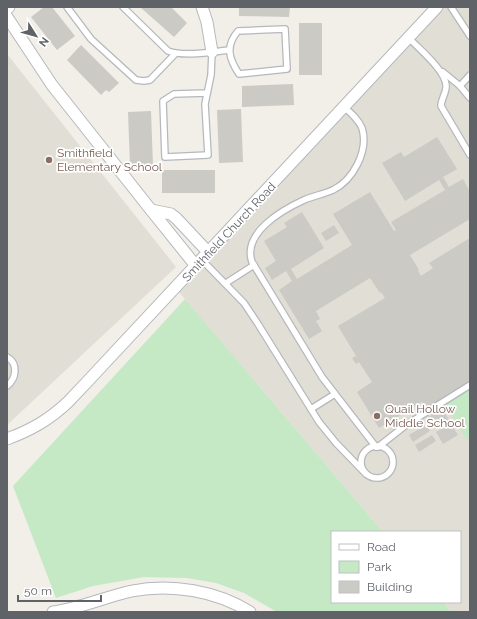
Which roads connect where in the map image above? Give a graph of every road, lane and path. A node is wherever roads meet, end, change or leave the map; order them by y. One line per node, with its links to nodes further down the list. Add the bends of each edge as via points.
1 (10, 7): 7 (street)
2 (67, 7): 13 (lane, via 91,39 136,80 150,80)
3 (123, 7): 13 (lane, via 168,51)
4 (202, 7): 12 (street)
5 (437, 7): 10 (street, Smithfield Church Road)
6 (452, 7): 9 (lane)
7 (7, 9)
8 (7, 17): 21 (street, via 52,86)
9 (470, 36)
10 (408, 38): 14 (lane); 19 (street, Smithfield Church Road)
11 (229, 50): 11 (lane, via 233,65 239,74 287,69 285,29 238,31); 12 (lane)
12 (212, 52): 13 (lane); 17 (lane)
13 (175, 54)
14 (439, 70): 16 (lane); 20 (lane, via 446,83 441,101 442,108)
15 (470, 76): 16 (lane)
16 (460, 86): 18 (lane)
17 (207, 93): 17 (lane, via 174,94 163,101 165,157 208,155 205,104)
18 (470, 98)
19 (344, 107): 22 (street, Smithfield Church Road); 23 (lane, via 359,122 363,134 363,148 355,168 334,190 295,204 267,223 256,235 252,245 250,256)
20 (470, 155)
21 (151, 210): 22 (street); 22 (street, via 171,214 176,218)
22 (202, 259): 24 (lane); 30 (street, Smithfield Church Road, via 58,412 41,424)
23 (254, 265): 24 (lane); 28 (lane, via 315,366)
24 (226, 283): 29 (lane, via 244,303)
25 (7, 357): 27 (lane, via 15,366 15,373)
26 (470, 385): 31 (lane, via 406,425)
27 (7, 386)
28 (335, 394): 29 (lane); 31 (lane)
29 (311, 409): 32 (lane, via 336,444)
30 (7, 439)
31 (377, 447): 32 (lane, via 371,448 363,455 362,465); 32 (lane, via 390,453 392,469 380,478)
32 (366, 474)
33 (53, 612): 34 (street, via 134,591 174,588 203,593 231,602)
34 (250, 612)

